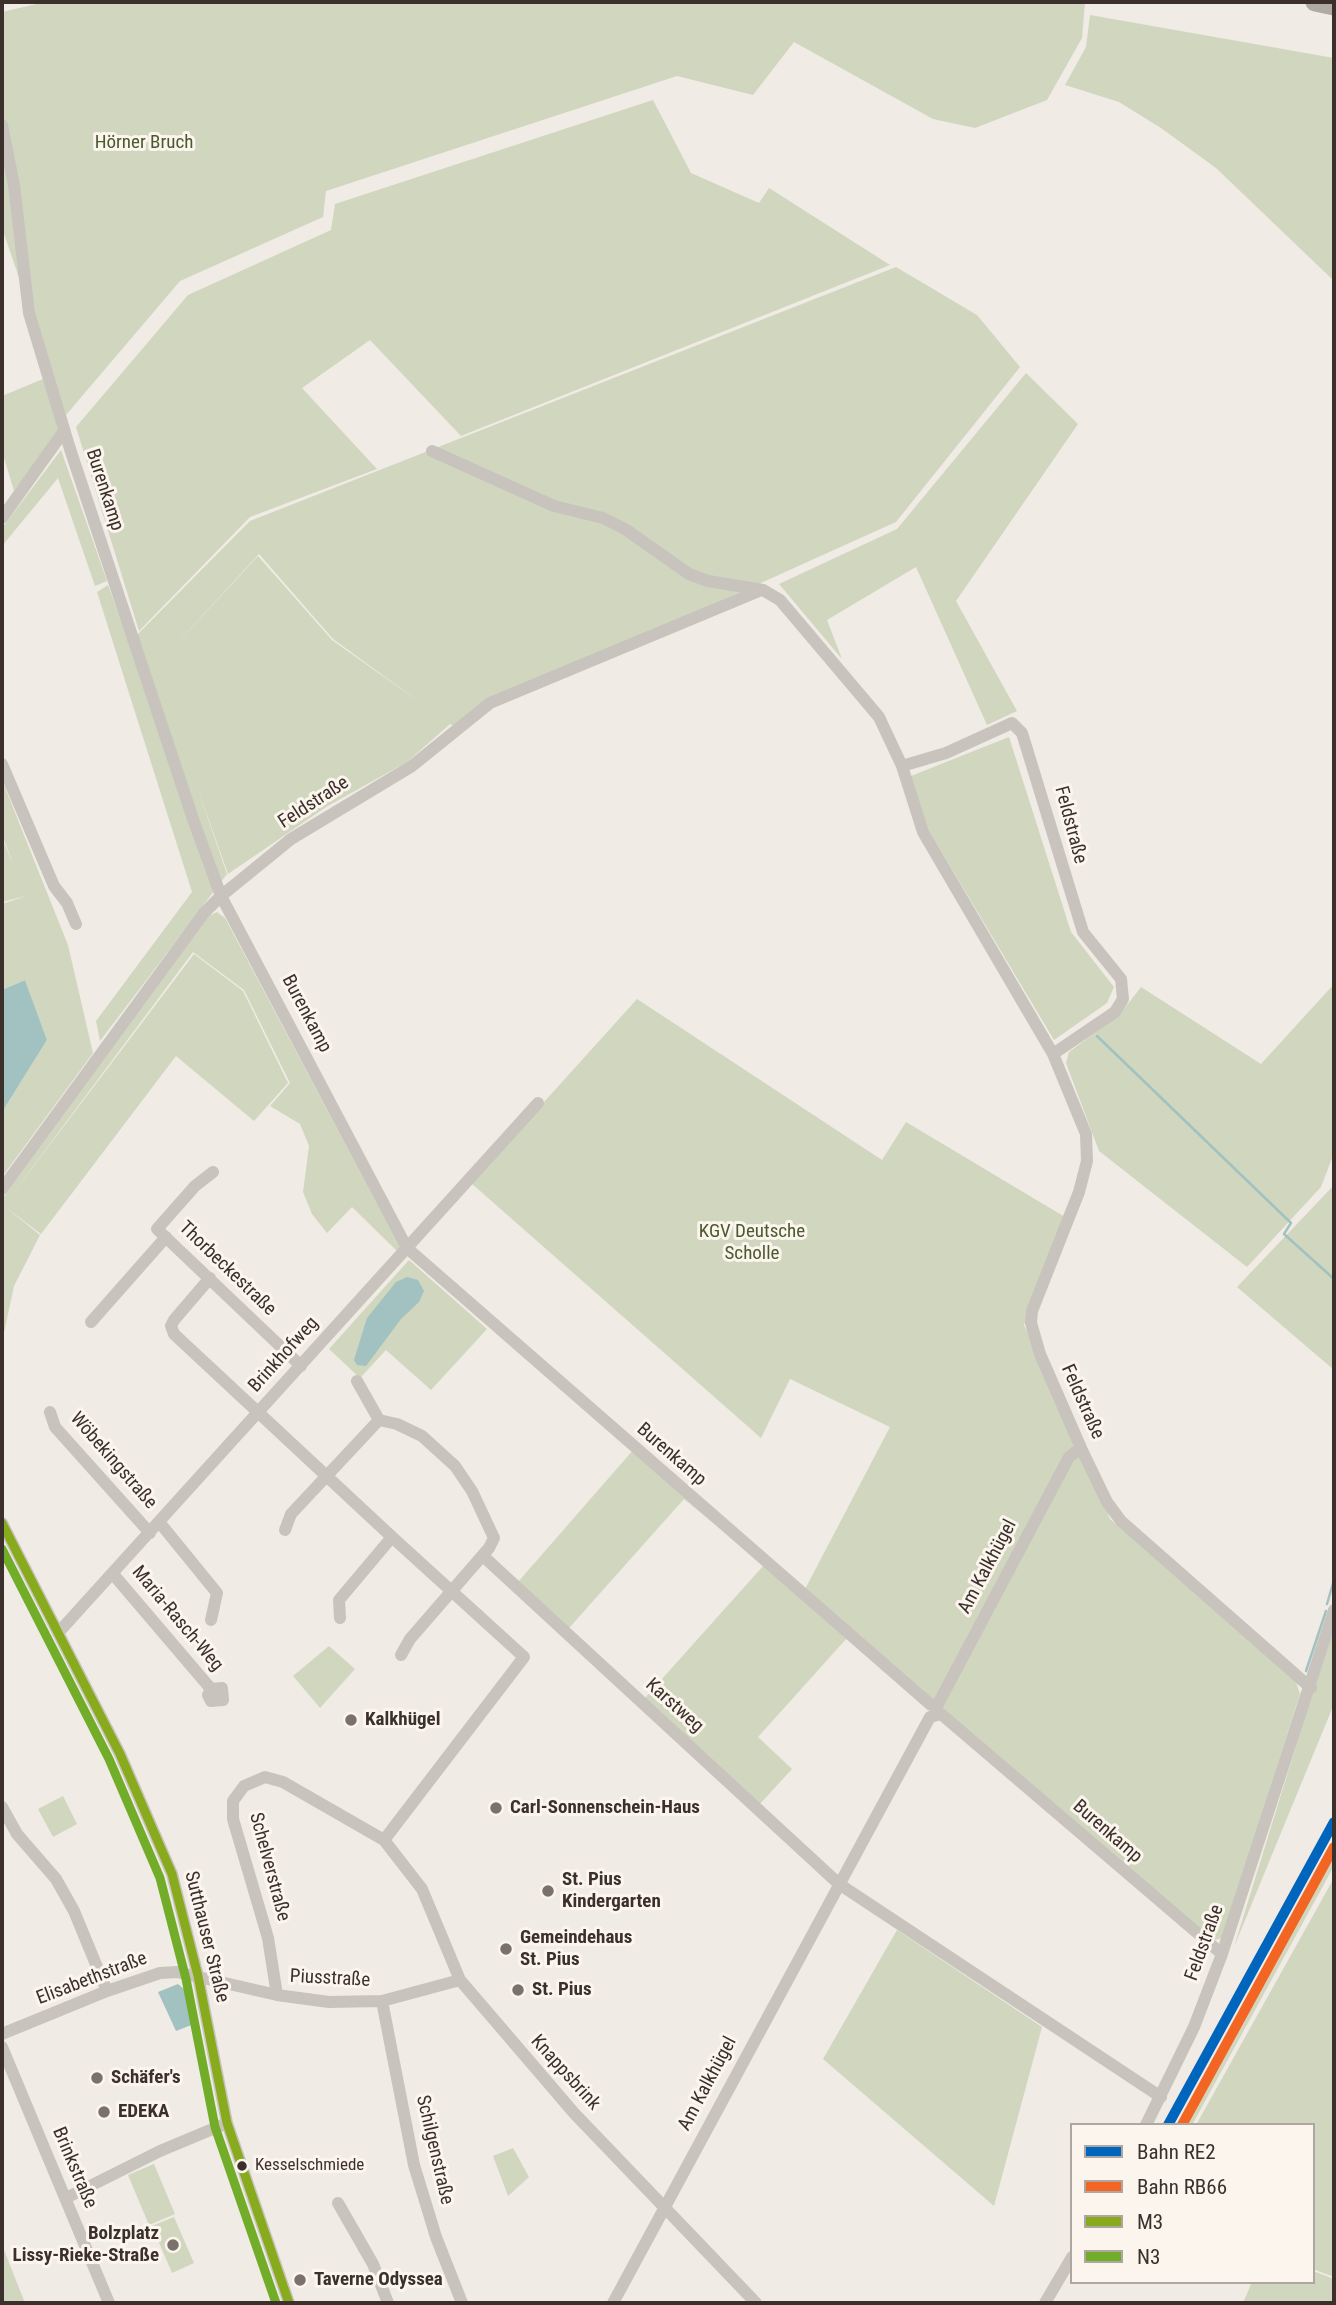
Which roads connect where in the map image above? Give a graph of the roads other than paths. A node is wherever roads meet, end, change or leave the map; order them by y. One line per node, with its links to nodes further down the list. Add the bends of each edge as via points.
1 (1315, 2): 2 (highway)
2 (1334, 6)
3 (2, 125): 4 (street, Burenkamp, via 15,186 29,313)
4 (64, 432): 6 (street); 10 (street, Burenkamp)
5 (432, 451): 7 (street, Feldstraße, via 554,506 603,518 689,574)
6 (2, 518)
7 (760, 591): 9 (street, Feldstraße, via 780,600 880,717); 10 (street, Feldstraße, via 490,703 412,766 291,839)
8 (2, 764): 11 (street, via 54,886)
9 (902, 766): 12 (street, Feldstraße, via 923,832); 12 (street, Feldstraße, via 946,753 1012,723 1023,733 1083,932 1121,979 1123,999 1115,1012)
10 (221, 895): 15 (street, Feldstraße); 17 (street, Burenkamp)
11 (76, 924)
12 (1053, 1054): 25 (street, Feldstraße, via 1086,1134 1087,1161 1031,1323)
13 (538, 1103): 17 (street, Brinkhofweg)
14 (213, 1172): 16 (street, via 195,1186)
15 (2, 1189)
16 (162, 1233): 18 (street, Thorbeckestraße); 19 (street)
17 (407, 1248): 20 (street, Brinkhofweg); 42 (street, Burenkamp)
18 (209, 1278): 20 (street, Thorbeckestraße); 23 (street, via 171,1326 174,1334)
19 (91, 1322)
20 (301, 1366): 23 (street, Brinkhofweg)
21 (357, 1381): 24 (street)
22 (50, 1412): 30 (street, Wöbekingstraße, via 55,1427)
23 (258, 1413): 26 (street); 28 (street, Brinkhofweg)
24 (379, 1420): 26 (street); 32 (street, via 422,1436 455,1466 494,1538)
25 (1082, 1448): 40 (street, Feldstraße, via 1121,1521); 42 (street, Am Kalkhügel, via 1069,1457)
26 (326, 1476): 29 (street, via 292,1514); 31 (street)
27 (2, 1523): 38 (street, Sutthauser Straße)
28 (160, 1523): 30 (street, Brinkhofweg); 37 (street, via 217,1593)
29 (285, 1530)
30 (150, 1533): 33 (street, Brinkhofweg)
31 (392, 1537): 34 (street); 36 (street, via 340,1600)
32 (483, 1556): 34 (street); 45 (street, Karstweg)
33 (113, 1574): 38 (street, Brinkhofweg); 41 (street, Maria-Rasch-Weg)
34 (453, 1591): 39 (street); 44 (street, via 524,1657)
35 (1334, 1610): 40 (street, Feldstraße)
36 (340, 1618)
37 (211, 1620)
38 (58, 1633): 47 (street, Sutthauser Straße, via 120,1754 172,1874)
39 (401, 1655)
40 (1311, 1688): 46 (street, Feldstraße)
41 (211, 1689)
42 (933, 1710): 45 (street, Am Kalkhügel); 46 (street, Burenkamp)
43 (2, 1807): 49 (street, via 17,1834 62,1890)
44 (384, 1840): 48 (street, Knappsbrink, via 422,1889); 50 (street, Schelverstraße, via 283,1782 265,1777 244,1786 233,1801 233,1822 268,1938)
45 (839, 1884): 54 (street); 59 (street, Am Kalkhügel)
46 (1222, 1954): 54 (street, Feldstraße)
47 (198, 1976): 49 (street, Elisabethstraße, via 160,1973); 50 (street, Piusstraße); 55 (street, Sutthauser Straße)
48 (460, 1980): 51 (street, Piusstraße); 59 (street, Knappsbrink, via 575,2113)
49 (107, 1991): 52 (street, Elisabethstraße)
50 (277, 1995): 51 (street, Piusstraße, via 329,2002)
51 (382, 2001): 64 (street, Schilgenstraße, via 414,2165)
52 (2, 2034)
53 (2, 2047): 57 (street, Brinkstraße)
54 (1161, 2097): 56 (street, Feldstraße)
55 (227, 2123): 57 (street); 62 (street, Sutthauser Straße)
56 (1147, 2123)
57 (66, 2198): 61 (street, Brinkstraße)
58 (338, 2203): 63 (street, via 373,2264)
59 (665, 2206): 65 (street, Am Kalkhügel); 66 (street, Knappsbrink)
60 (1070, 2259): 67 (street)
61 (109, 2303)
62 (289, 2303)
63 (388, 2303)
64 (462, 2303)
65 (613, 2303)
66 (756, 2303)
67 (1045, 2303)

